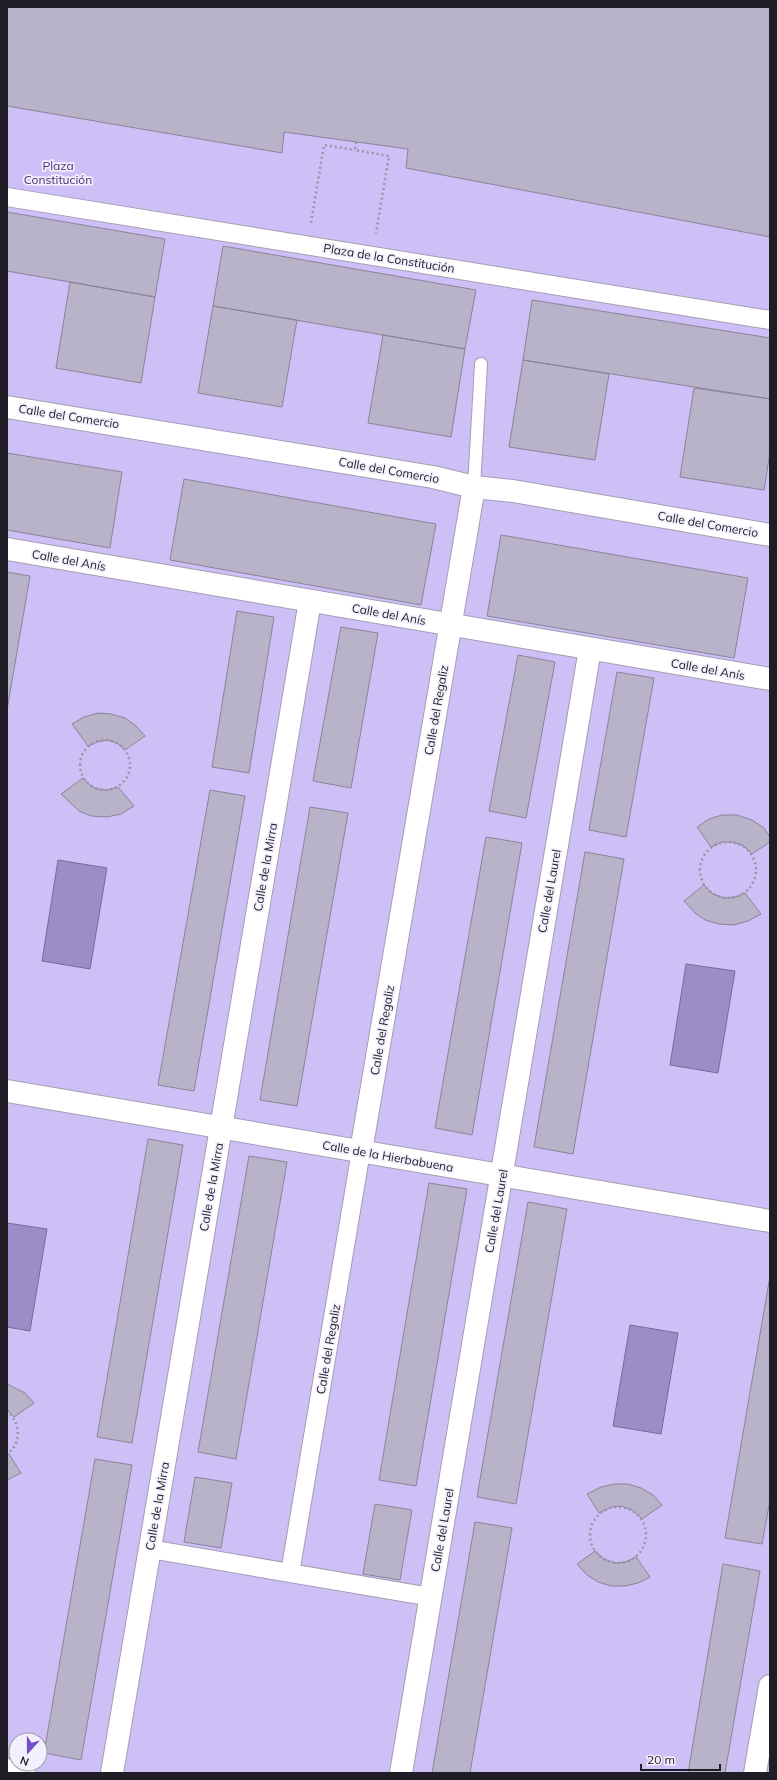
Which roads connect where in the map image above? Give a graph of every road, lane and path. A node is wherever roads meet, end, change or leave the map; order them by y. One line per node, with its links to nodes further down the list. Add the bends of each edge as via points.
1 (356, 142): 2 (path)
2 (355, 150): 4 (path, via 324,145); 5 (path, via 389,156)
3 (7, 196): 4 (street, Plaza de la Constitución)
4 (307, 245): 5 (street, Plaza de la Constitución)
5 (373, 255): 6 (street, Plaza de la Constitución)
6 (770, 320)
7 (481, 364): 9 (lane)
8 (7, 407): 9 (street, Calle del Comercio)
9 (474, 486): 10 (street, Calle del Comercio); 13 (street, Calle del Regaliz)
10 (770, 535)
11 (7, 549): 12 (street, Calle del Anís)
12 (310, 601): 13 (street, Calle del Anís); 19 (street, Calle de la Mirra)
13 (451, 625): 14 (street, Calle del Anís); 20 (street, Calle del Regaliz)
14 (590, 649): 15 (street, Calle del Anís); 21 (street, Calle del Laurel)
15 (770, 679)
16 (83, 778): 16 (path, via 80,767 82,756 88,746 107,740 125,750 130,763 128,776 118,787 108,790 97,789)
17 (745, 893): 17 (path, via 754,882 757,868 752,854 744,846 733,842 722,842 711,847 702,858 700,872 704,885 713,894 724,898 735,898)
18 (7, 1091): 19 (street, Calle de la Hierbabuena)
19 (221, 1127): 20 (street, Calle de la Hierbabuena); 25 (street, Calle de la Mirra)
20 (361, 1151): 21 (street, Calle de la Hierbabuena); 27 (street, Calle del Regaliz)
21 (502, 1175): 22 (street, Calle de la Hierbabuena); 28 (street, Calle del Laurel)
22 (770, 1221)
23 (7, 1410): 24 (path, via 14,1417 18,1430 17,1442)
24 (7, 1454)
25 (150, 1549): 27 (street); 32 (street, Calle de la Mirra)
26 (595, 1551): 26 (path, via 590,1538 592,1524 600,1513 611,1507 622,1506 634,1511 642,1519 647,1533 644,1546 636,1557 626,1562 615,1563 604,1559)
27 (290, 1573): 28 (street)
28 (431, 1597): 33 (street, Calle del Laurel)
29 (770, 1686): 34 (street)
30 (7, 1770): 31 (street)
31 (24, 1773)
32 (112, 1773)
33 (401, 1773)
34 (755, 1773)

